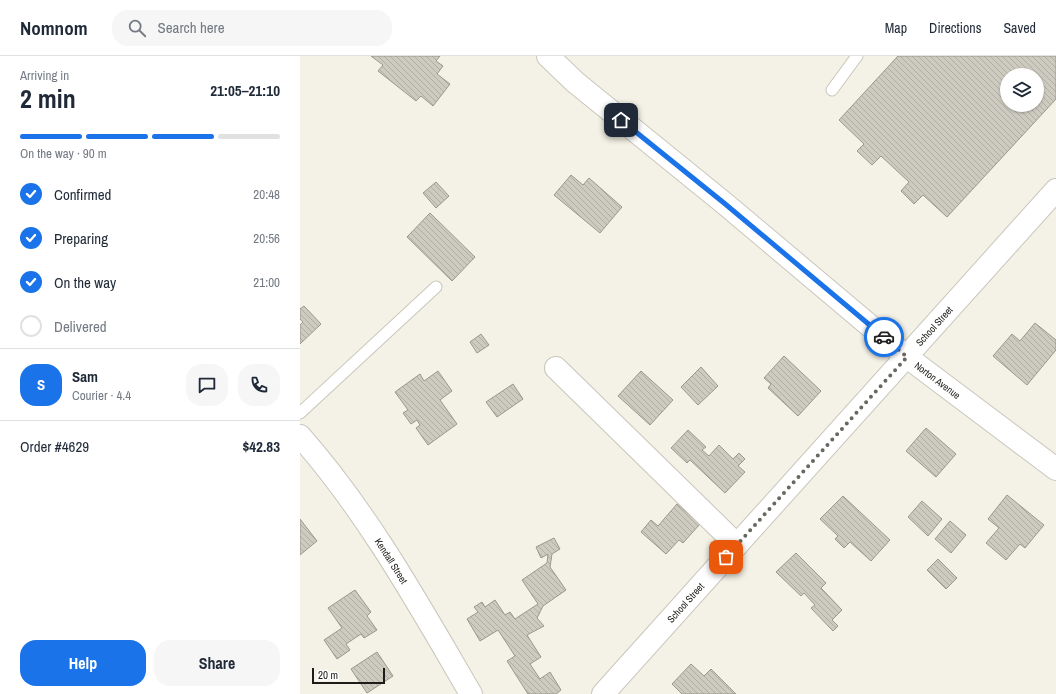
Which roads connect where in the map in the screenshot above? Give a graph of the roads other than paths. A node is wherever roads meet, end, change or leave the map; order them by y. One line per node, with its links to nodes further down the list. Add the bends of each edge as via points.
1 (548, 56): 6 (street, Norton Avenue, via 575,82)
2 (857, 56): 3 (lane)
3 (832, 90)
4 (1056, 190): 6 (street, School Street)
5 (436, 287): 8 (lane)
6 (907, 357): 10 (street, Norton Avenue); 11 (street, School Street)
7 (556, 368): 11 (street)
8 (300, 413)
9 (300, 436): 12 (street, Kendall Street, via 323,461 366,521)
10 (1056, 469)
11 (737, 545): 13 (street, School Street)
12 (471, 694)
13 (603, 694)

